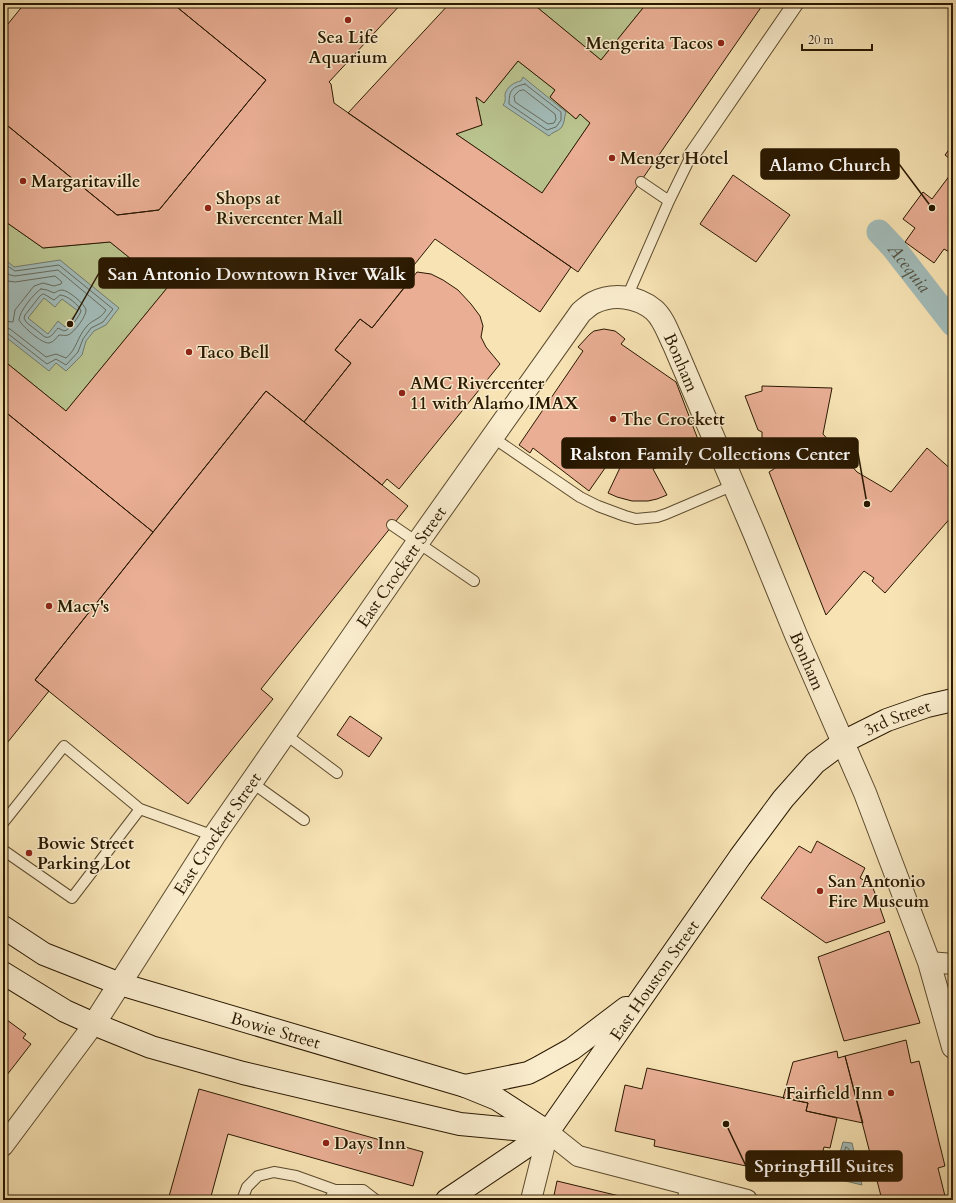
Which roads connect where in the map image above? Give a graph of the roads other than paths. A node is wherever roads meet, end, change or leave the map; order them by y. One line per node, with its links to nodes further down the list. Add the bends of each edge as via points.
1 (796, 3): 2 (street)
2 (691, 156): 4 (lane)
3 (641, 182): 4 (lane)
4 (669, 201): 5 (lane)
5 (627, 297): 6 (main road, East Crockett Street, via 608,297 592,303 581,312); 7 (main road, Bonham, via 642,302 654,311 665,325)
6 (492, 437): 7 (lane, via 580,497 636,519 657,517); 9 (main road, East Crockett Street)
7 (734, 485): 13 (main road, Bonham, via 796,635)
8 (392, 525): 9 (lane)
9 (418, 542): 10 (lane); 12 (main road, East Crockett Street)
10 (474, 581)
11 (953, 700): 13 (main road, 3rd Street, via 887,720)
12 (285, 734): 14 (lane); 15 (main road, East Crockett Street)
13 (844, 742): 22 (main road, Bonham); 26 (main road, East Houston Street, via 814,763 784,799)
14 (337, 773)
15 (251, 782): 17 (lane); 19 (main road, East Crockett Street)
16 (140, 809): 18 (lane, via 64,746); 19 (lane); 20 (lane, via 72,898)
17 (304, 820)
18 (3, 822)
19 (214, 836): 25 (main road, East Crockett Street)
20 (3, 850)
21 (3, 927): 25 (main road, Bowie Street, via 44,954)
22 (929, 962): 23 (street); 28 (main road, Bonham)
23 (953, 964)
24 (3, 973): 27 (main road, via 65,1011)
25 (120, 984): 27 (main road, East Crockett Street); 29 (main road, Bowie Street)
26 (643, 995): 29 (main road, via 572,1049 538,1068 528,1073); 30 (main road, East Houston Street)
27 (94, 1024): 30 (main road, via 151,1047 258,1077 460,1124); 31 (street, East Crockett Street)
28 (953, 1047)
29 (465, 1086): 30 (main road, Bowie Street, via 497,1099)
30 (548, 1132): 33 (street, Bowie Street, via 578,1156); 37 (main road, East Houston Street); 38 (street)
31 (3, 1146)
32 (335, 1190): 34 (lane, via 296,1176 274,1172 258,1176 247,1187); 35 (lane); 36 (lane, via 363,1190)
33 (684, 1192): 39 (street, Bowie Street)
34 (242, 1200)
35 (329, 1200)
36 (376, 1200)
37 (447, 1200)
38 (531, 1200)
39 (747, 1200)

